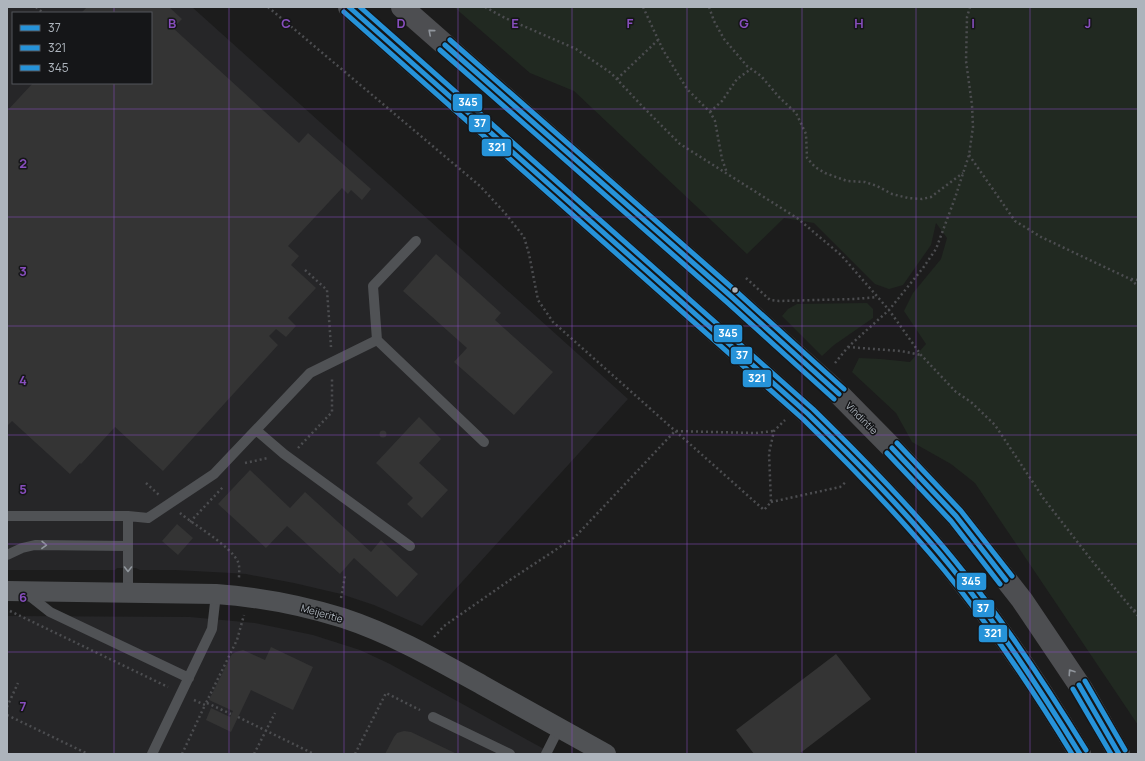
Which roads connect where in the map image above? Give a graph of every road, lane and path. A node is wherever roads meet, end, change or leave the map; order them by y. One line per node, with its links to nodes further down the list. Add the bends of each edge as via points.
1 (268, 7): 28 (path, via 490,197 524,237 538,300 553,322)
2 (349, 7): 68 (main road, via 808,414 861,467 930,542 996,625)
3 (402, 7): 69 (main road, Vihdintie, one-way to 3, via 1082,689 1022,600 956,516 898,454 833,388 739,303)
4 (485, 7): 10 (path, via 576,49)
5 (643, 7): 8 (path)
6 (710, 7): 9 (path, via 724,39)
7 (970, 7): 12 (path, via 967,17 966,62 973,127)
8 (658, 40): 10 (path); 11 (path, via 687,88)
9 (751, 69): 11 (path, via 737,79 722,102); 13 (path, via 761,76 796,114 806,134 807,158 825,173 847,181 865,182 892,194 922,198 931,196)
10 (617, 79): 14 (path, via 680,144)
11 (710, 112): 14 (path, via 715,121)
12 (969, 155): 13 (path); 17 (path, via 1015,221 1041,237)
13 (963, 172): 21 (path, via 936,249)
14 (727, 173): 20 (path, via 797,218 841,255)
15 (416, 241): 22 (lane, via 373,286)
16 (746, 278): 20 (path, via 770,300)
17 (1130, 279): 18 (path); 19 (path)
18 (1138, 280)
19 (1138, 286)
20 (877, 297): 21 (path)
21 (888, 310): 23 (path); 24 (path)
22 (376, 340): 27 (lane, via 310,373); 30 (lane)
23 (848, 347): 24 (path); 25 (path)
24 (920, 355): 46 (path, via 956,392 971,402 995,425 1044,498)
25 (835, 363)
26 (787, 419): 29 (path)
27 (256, 430): 34 (lane, via 214,474 148,518); 37 (lane, via 284,454)
28 (675, 431): 29 (path, via 755,434); 32 (path, via 764,510); 48 (path, via 575,538 444,626)
29 (774, 431): 32 (path, via 769,453)
30 (484, 442)
31 (847, 481): 32 (path, via 840,487)
32 (771, 502)
33 (7, 516): 34 (lane)
34 (128, 516): 36 (lane)
35 (208, 534): 40 (path, via 238,562)
36 (128, 546): 38 (lane, one-way to 36, via 35,545); 42 (lane, one-way to 42)
37 (410, 546)
38 (7, 555)
39 (345, 576): 44 (path)
40 (238, 579)
41 (15, 591): 42 (street, Meijeritie); 49 (lane, via 50,612)
42 (128, 592): 43 (street, Meijeritie)
43 (216, 594): 48 (street, Meijeritie, via 280,602 343,618); 49 (lane, via 212,629)
44 (341, 599)
45 (1138, 608): 46 (path)
46 (1134, 611): 47 (path)
47 (1138, 616)
48 (425, 653): 57 (street, Meijeritie)
49 (189, 678): 60 (lane)
50 (18, 683): 51 (path)
51 (7, 706)
52 (274, 712): 58 (path)
53 (231, 714): 61 (path, via 206,704)
54 (7, 715): 59 (path)
55 (238, 717): 58 (path)
56 (433, 717): 64 (path, via 386,693); 65 (lane)
57 (559, 728): 66 (lane); 67 (street, Meijeritie)
58 (266, 731): 62 (path); 63 (path)
59 (88, 754)
60 (152, 754)
61 (182, 754)
62 (254, 754)
63 (314, 754)
64 (355, 754)
65 (510, 754)
66 (546, 754)
67 (606, 754)
68 (1080, 754)
69 (1119, 754)

